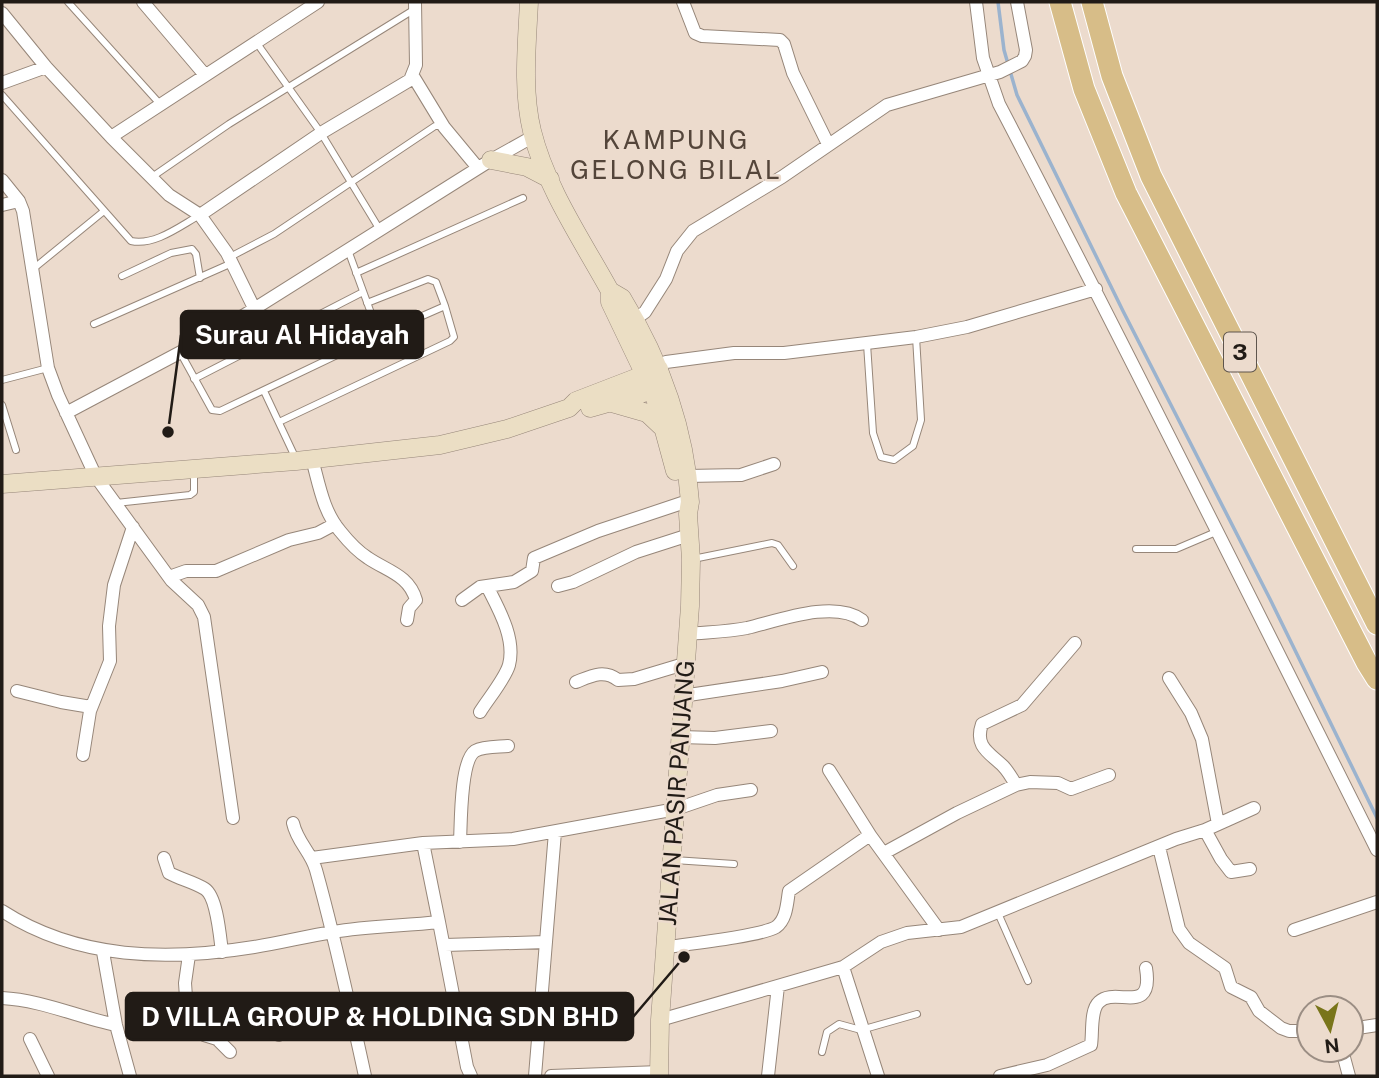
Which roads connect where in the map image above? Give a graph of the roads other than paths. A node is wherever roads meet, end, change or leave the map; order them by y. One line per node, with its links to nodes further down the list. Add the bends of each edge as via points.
1 (68, 2): 20 (lane)
2 (144, 2): 15 (street)
3 (318, 2): 12 (street)
4 (529, 2): 23 (main road, via 527,78)
5 (683, 2): 25 (street, via 692,30 702,36 780,40)
6 (976, 2): 14 (street, via 983,58)
7 (1017, 2): 14 (street, via 1025,57)
8 (1060, 2): 93 (main road, via 1084,89 1126,193)
9 (1092, 2): 87 (main road, 3, via 1112,76 1151,176)
10 (415, 6): 16 (street); 18 (lane)
11 (2, 13): 13 (street)
12 (256, 41): 15 (street); 18 (lane)
13 (46, 67): 17 (street); 24 (street)
14 (994, 74): 25 (street, via 887,105); 43 (street, via 999,103)
15 (205, 75): 20 (street)
16 (413, 76): 21 (street); 22 (street)
17 (2, 83)
18 (288, 87): 22 (lane); 27 (lane)
19 (2, 94): 34 (lane)
20 (160, 104): 24 (street)
21 (444, 127): 26 (street); 30 (lane, via 435,126)
22 (321, 133): 30 (lane); 35 (street)
23 (534, 136): 26 (street); 28 (main road)
24 (111, 137): 27 (street)
25 (828, 144): 49 (street, via 692,231 645,312)
26 (484, 164): 28 (main road, via 527,167); 36 (street)
27 (152, 177): 35 (street, via 169,195)
28 (550, 179): 44 (main road)
29 (2, 180): 32 (street)
30 (352, 183): 36 (lane); 38 (lane)
31 (523, 198): 40 (lane)
32 (19, 201): 33 (street); 39 (street)
33 (2, 205)
34 (104, 211): 35 (lane, via 135,242 170,232); 39 (lane)
35 (200, 215): 38 (street)
36 (380, 229): 37 (street)
37 (348, 250): 40 (lane); 48 (street)
38 (230, 261): 42 (lane); 48 (street)
39 (33, 269): 56 (street)
40 (356, 273): 45 (lane)
41 (122, 276): 42 (lane, via 192,249)
42 (200, 278): 50 (lane)
43 (1096, 289): 52 (street, via 968,327); 77 (street)
44 (610, 291): 49 (main road, via 622,298); 53 (main road, via 610,302)
45 (363, 292): 46 (lane); 57 (lane)
46 (367, 303): 47 (lane, via 429,279 436,282); 51 (lane)
47 (445, 306): 51 (lane); 64 (lane, via 454,331 450,341)
48 (254, 308): 55 (street)
49 (635, 319): 59 (main road)
50 (94, 324)
51 (379, 335): 60 (lane)
52 (916, 337): 54 (street); 54 (lane, via 921,420 913,446 894,460 881,457 873,433)
53 (631, 343): 59 (main road); 61 (main road, via 627,365)
54 (867, 344): 59 (street, via 666,362)
55 (180, 352): 57 (lane); 63 (street)
56 (48, 368): 58 (lane); 63 (street)
57 (194, 379): 60 (lane, via 216,411)
58 (2, 380)
59 (656, 380): 61 (main road); 65 (main road); 70 (main road, via 677,425)
60 (264, 391): 64 (lane)
61 (608, 397): 65 (main road, via 647,414); 67 (main road, via 576,401 569,408 507,429 440,445)
62 (2, 405): 66 (lane)
63 (66, 413): 71 (street)
64 (279, 422): 67 (lane)
65 (666, 432): 74 (main road)
66 (16, 450)
67 (304, 460): 69 (main road); 75 (street)
68 (774, 464): 70 (street, via 741,475)
69 (194, 469): 71 (main road); 73 (lane, via 190,495)
70 (687, 476): 74 (main road, via 690,502)
71 (96, 477): 72 (main road); 73 (street)
72 (2, 484)
73 (116, 503): 76 (street)
74 (685, 509): 78 (main road, JALAN PASIR PANJANG); 82 (street, via 598,531 534,558 532,571 522,578)
75 (335, 524): 81 (street, via 216,571 186,571); 86 (street, via 369,559 409,585 415,600)
76 (133, 527): 81 (street); 97 (street, via 112,597 108,670)
77 (1216, 532): 79 (lane, via 1176,549); 118 (street)
78 (690, 549): 80 (lane, via 772,542); 83 (street, via 636,552); 88 (main road, JALAN PASIR PANJANG)
79 (1136, 549)
80 (793, 566)
81 (169, 577): 109 (street, via 204,617)
82 (487, 586): 84 (street); 98 (street, via 506,627 510,661)
83 (558, 586)
84 (463, 600)
85 (862, 620): 88 (street, via 839,612 809,613 735,630)
86 (407, 621)
87 (1377, 624)
88 (687, 634): 90 (main road, JALAN PASIR PANJANG)
89 (1075, 642): 105 (street, via 1022,705 982,724 985,752 1006,769)
90 (684, 664): 94 (street, via 624,680 605,673); 96 (main road, JALAN PASIR PANJANG)
91 (822, 672): 96 (street)
92 (1168, 678): 111 (street, via 1202,739)
93 (1377, 679)
94 (576, 682)
95 (17, 691): 97 (street)
96 (682, 696): 100 (main road, JALAN PASIR PANJANG)
97 (91, 707): 102 (street)
98 (480, 712)
99 (771, 731): 100 (street)
100 (680, 737): 108 (main road, JALAN PASIR PANJANG)
101 (508, 746): 115 (street, via 476,751 471,756)
102 (83, 755)
103 (829, 770): 114 (street)
104 (1109, 775): 105 (street, via 1071,789 1058,783)
105 (1016, 785): 119 (street)
106 (751, 790): 108 (street)
107 (1254, 808): 111 (street)
108 (676, 809): 113 (street); 122 (main road, JALAN PASIR PANJANG)
109 (233, 818)
110 (293, 823): 121 (street)
111 (1218, 824): 112 (street)
112 (1205, 830): 117 (street); 124 (street, via 1231,872)
113 (555, 832): 115 (street); 132 (street)
114 (870, 835): 119 (street); 134 (street, via 789,891 784,916 776,927)
115 (460, 842): 116 (street)
116 (423, 843): 121 (street); 128 (street)
117 (1159, 847): 127 (street); 148 (street, via 1175,917 1184,936 1225,968 1231,987 1251,997 1259,1011 1280,1028)
118 (1377, 850)
119 (884, 853): 129 (street)
120 (164, 858): 136 (street, via 169,873 209,893)
121 (312, 858): 131 (street)
122 (672, 860): 123 (lane); 134 (main road, JALAN PASIR PANJANG)
123 (734, 864)
124 (1250, 869)
125 (1377, 902): 130 (street)
126 (2, 911): 135 (street, via 65,941)
127 (998, 913): 129 (street); 140 (lane)
128 (439, 922): 131 (street); 133 (street)
129 (939, 930): 138 (street, via 907,933 881,942)
130 (1293, 930)
131 (332, 932): 136 (street); 143 (street)
132 (547, 942): 133 (street); 158 (street)
133 (445, 945): 157 (street)
134 (667, 947): 145 (main road, JALAN PASIR PANJANG)
135 (103, 952): 137 (street); 146 (street)
136 (222, 952): 137 (street)
137 (189, 955): 151 (street, via 188,1003 204,1035 220,1040)
138 (843, 967): 141 (street); 147 (street)
139 (1146, 968): 162 (street, via 1148,982 1141,995 1098,1002 1091,1045 1047,1065)
140 (1028, 981)
141 (778, 986): 145 (street); 160 (street)
142 (2, 998): 146 (street)
143 (350, 1009): 149 (street, via 299,1019); 156 (street)
144 (917, 1014): 147 (lane)
145 (660, 1020): 153 (main road, JALAN PASIR PANJANG)
146 (116, 1024): 155 (street)
147 (861, 1030): 152 (lane, via 839,1024 830,1028); 161 (street)
148 (1295, 1031)
149 (279, 1035)
150 (30, 1039): 154 (street)
151 (230, 1052)
152 (822, 1052)
153 (660, 1074): 159 (street)
154 (48, 1076)
155 (129, 1076)
156 (365, 1076)
157 (471, 1076)
158 (535, 1076)
159 (551, 1076)
160 (768, 1076)
161 (878, 1076)
162 (1000, 1076)

